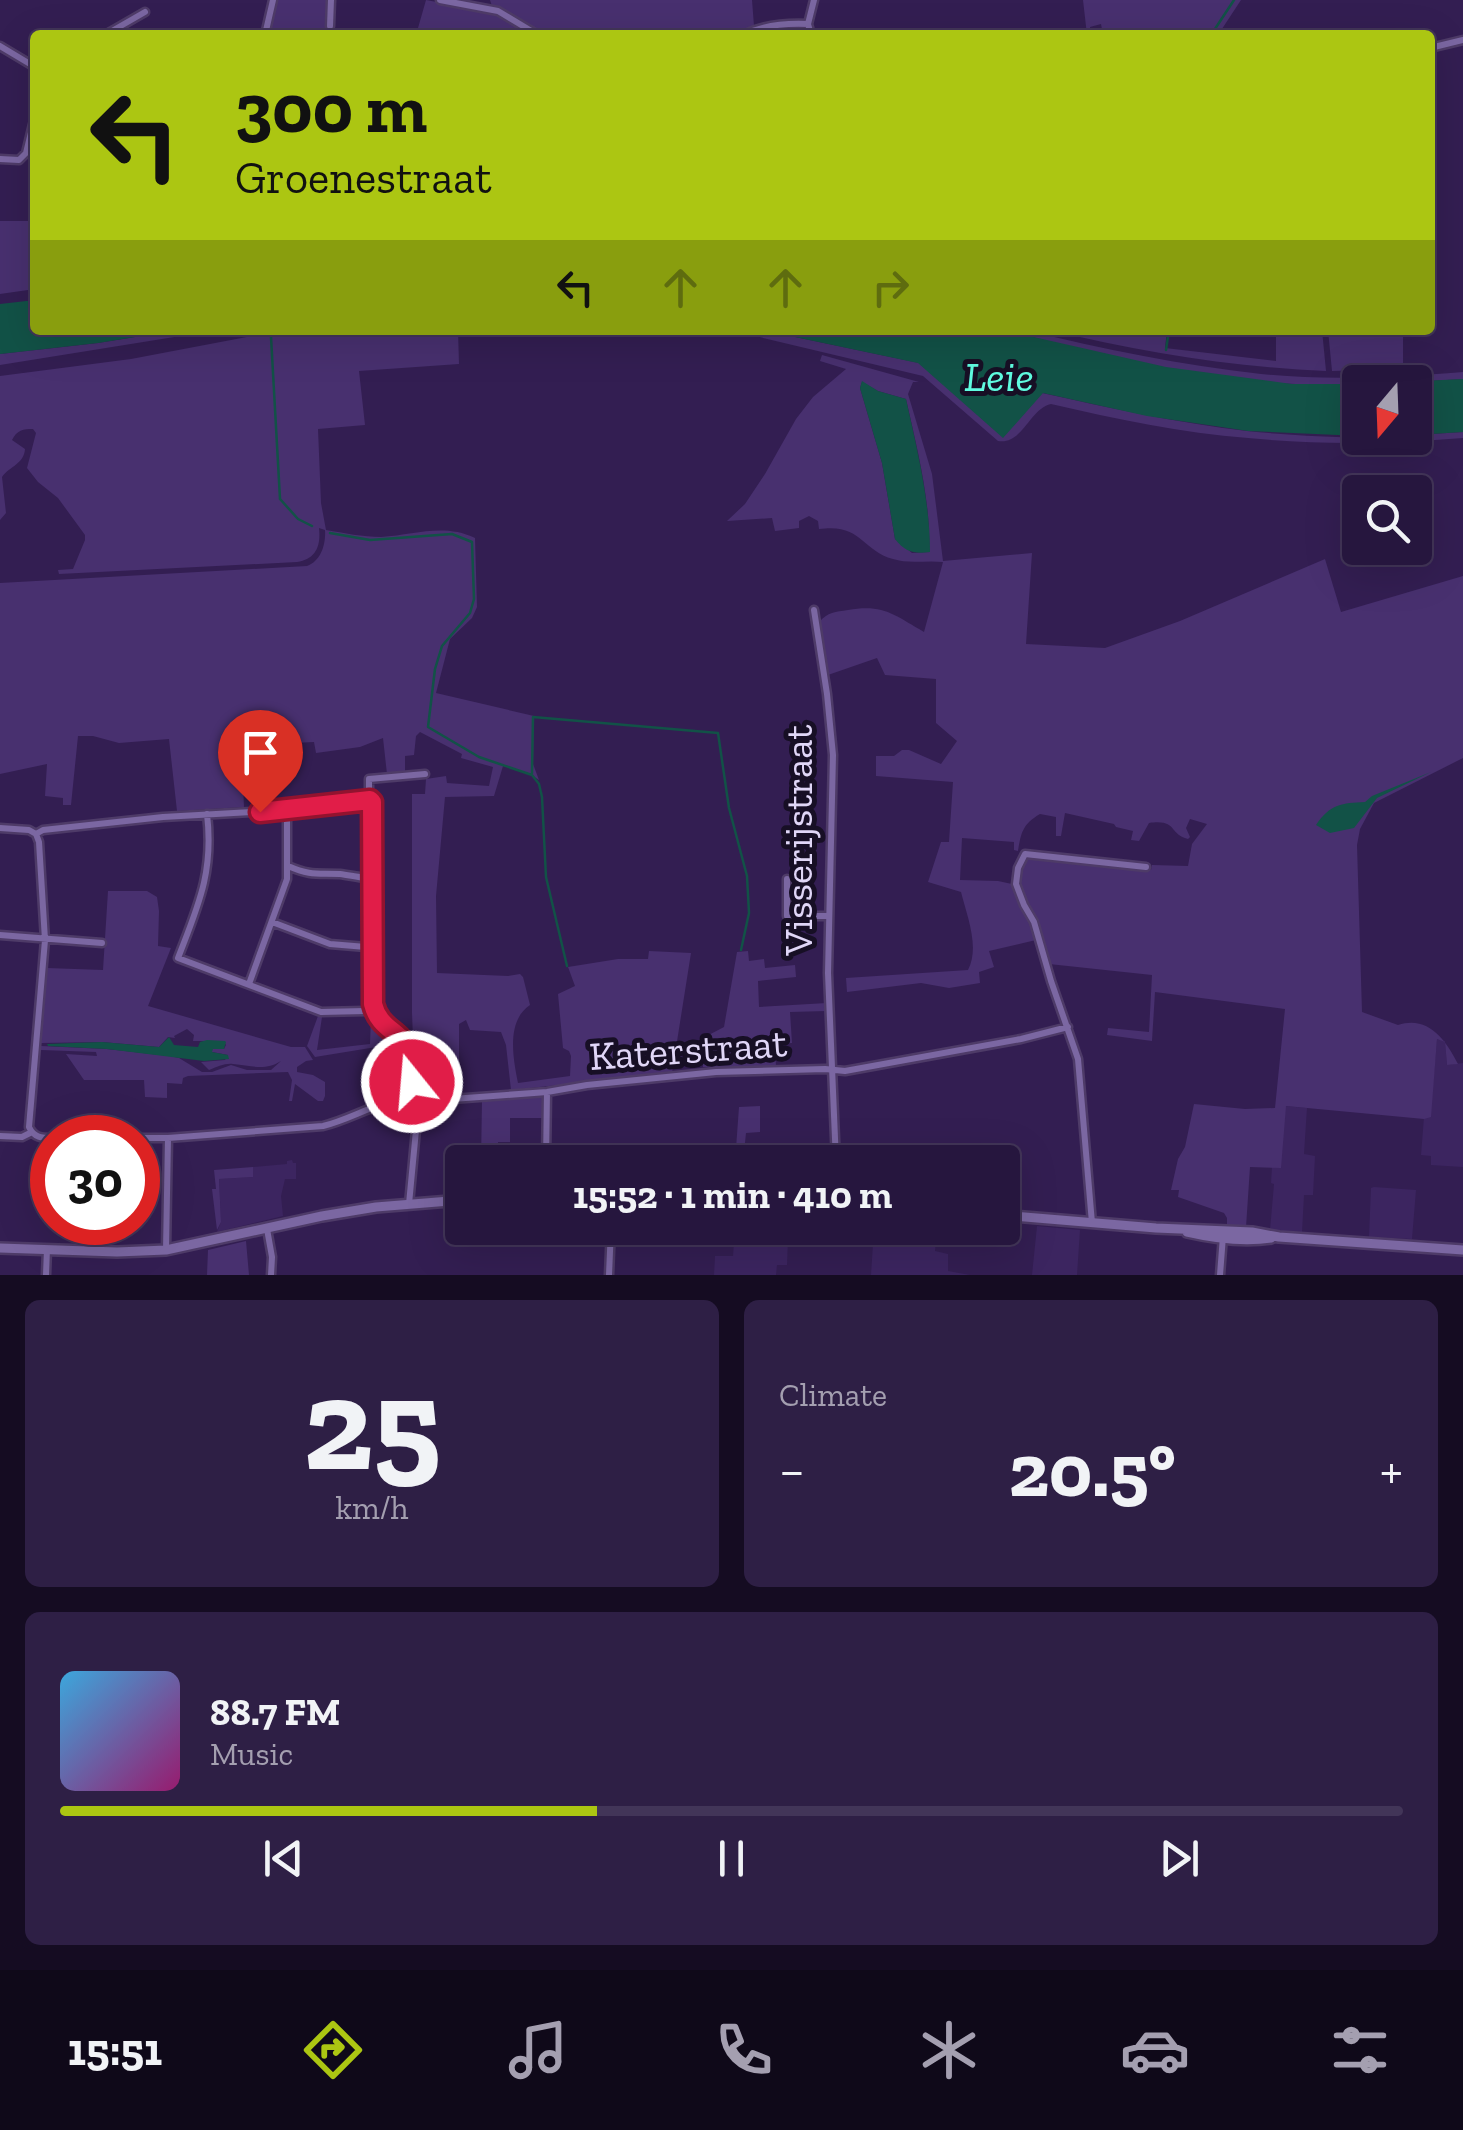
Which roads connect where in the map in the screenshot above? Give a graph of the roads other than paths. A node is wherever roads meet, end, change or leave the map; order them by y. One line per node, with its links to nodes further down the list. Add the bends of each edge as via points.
1 (273, 0): 9 (street)
2 (332, 0): 7 (street)
3 (440, 0): 10 (street, via 498,11)
4 (814, 0): 6 (street)
5 (146, 12): 8 (street)
6 (808, 24): 11 (street); 12 (street)
7 (330, 26)
8 (114, 30)
9 (266, 30)
10 (530, 30)
11 (756, 30)
12 (810, 30)
13 (1463, 40): 15 (street)
14 (0, 46): 16 (street)
15 (1435, 47)
16 (30, 64)
17 (30, 137): 18 (street, via 20,160)
18 (0, 158)
19 (814, 610): 30 (street, Visserijstraat, via 833,756)
20 (425, 774): 21 (street, via 369,780)
21 (371, 801): 22 (street); 41 (street, via 373,1004 409,1051)
22 (287, 810): 23 (street); 26 (street)
23 (206, 814): 25 (street); 36 (street, via 207,874 178,958)
24 (0, 828): 25 (street)
25 (36, 834): 33 (street)
26 (288, 866): 28 (street, via 312,875); 31 (street)
27 (1146, 867): 38 (street, via 1026,854 1021,860 1016,884)
28 (366, 878)
29 (787, 879): 30 (street, via 787,916)
30 (830, 916): 39 (street, Visserijstraat)
31 (272, 922): 35 (street, via 330,944); 36 (street)
32 (0, 935): 33 (street)
33 (45, 940): 34 (street); 44 (street)
34 (102, 944)
35 (366, 947)
36 (249, 984): 37 (street, via 322,1012)
37 (365, 1010)
38 (1068, 1027): 39 (street); 54 (street, via 1078,1059)
39 (833, 1072): 40 (street, Katerstraat, via 716,1072); 50 (street, Visserijstraat)
40 (547, 1092): 42 (street, Katerstraat); 49 (street, Katerstraat)
41 (414, 1099): 42 (street); 43 (street); 48 (street, via 382,1103 323,1126)
42 (425, 1102): 43 (street)
43 (418, 1109): 52 (street)
44 (30, 1115)
45 (30, 1133): 46 (street)
46 (0, 1136)
47 (160, 1138): 48 (street)
48 (168, 1138): 60 (street)
49 (546, 1145)
50 (835, 1145)
51 (445, 1201): 52 (main road)
52 (409, 1204): 55 (main road)
53 (1020, 1217): 54 (main road)
54 (1092, 1224): 56 (main road)
55 (267, 1228): 60 (main road); 63 (street)
56 (1224, 1234): 61 (main road); 65 (street)
57 (610, 1245): 64 (street)
58 (0, 1248): 59 (main road)
59 (48, 1249): 60 (main road); 62 (street)
60 (166, 1250)
61 (1460, 1251)
62 (46, 1275)
63 (271, 1275)
64 (609, 1275)
65 (1220, 1275)

